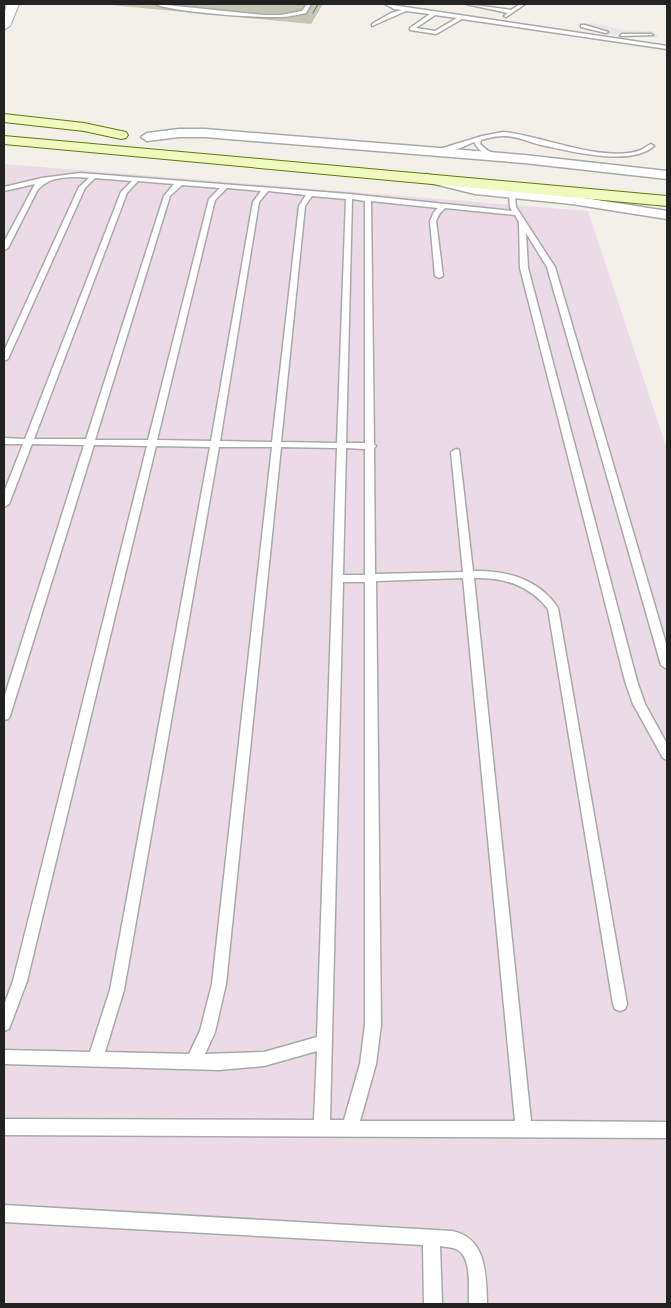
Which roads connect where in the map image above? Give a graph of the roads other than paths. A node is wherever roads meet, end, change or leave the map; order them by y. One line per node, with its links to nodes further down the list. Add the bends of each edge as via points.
1 (13, 4): 9 (street); 16 (street)
2 (158, 4): 3 (lane, via 264,16 298,14 304,12)
3 (309, 4)
4 (387, 4): 10 (lane)
5 (468, 4): 8 (lane)
6 (490, 4): 8 (lane)
7 (523, 4): 11 (lane)
8 (484, 8): 11 (lane)
9 (4, 10)
10 (408, 10): 12 (lane); 15 (lane)
11 (512, 12): 14 (lane)
12 (434, 14): 13 (lane); 13 (lane, via 412,30 436,32)
13 (461, 18): 14 (lane)
14 (497, 23): 20 (lane)
15 (374, 25)
16 (4, 26)
17 (583, 26): 18 (lane)
18 (616, 34): 19 (lane); 20 (lane)
19 (651, 36)
20 (610, 39): 21 (lane)
21 (667, 48)
22 (4, 118): 25 (main road, via 84,127)
23 (4, 123): 25 (main road)
24 (4, 132): 34 (main road, via 404,166)
25 (121, 135): 26 (main road)
26 (147, 137): 32 (street, via 205,133); 34 (main road)
27 (478, 139): 30 (lane, via 497,134 514,135 559,147 618,154 637,153); 32 (lane, via 454,148); 33 (lane, via 477,144 482,150)
28 (4, 140): 31 (main road)
29 (4, 146): 31 (main road)
30 (651, 146)
31 (88, 148): 37 (main road)
32 (427, 151): 33 (street)
33 (504, 157): 35 (street)
34 (489, 166): 41 (main road)
35 (667, 175)
36 (94, 176): 38 (lane); 39 (lane, via 73,175); 56 (lane, via 82,187)
37 (426, 178): 46 (street, via 459,189); 49 (main road)
38 (137, 179): 40 (lane); 58 (lane, via 124,192)
39 (42, 180): 43 (lane); 54 (lane)
40 (181, 182): 42 (lane); 59 (lane, via 167,196)
41 (667, 183)
42 (225, 186): 44 (lane); 60 (lane, via 212,199)
43 (4, 189)
44 (266, 189): 45 (lane); 61 (lane, via 256,202)
45 (311, 193): 47 (lane); 62 (lane, via 302,206)
46 (512, 194): 51 (lane, via 511,203); 52 (street)
47 (349, 196): 48 (lane); 63 (lane)
48 (368, 198): 50 (lane); 64 (lane)
49 (667, 201)
50 (444, 206): 51 (lane); 55 (lane, via 433,221)
51 (516, 213): 53 (lane)
52 (667, 215)
53 (522, 222): 70 (lane, via 551,267); 72 (lane, via 524,268 631,681 639,704)
54 (4, 248)
55 (439, 276)
56 (4, 360)
57 (4, 441): 58 (lane)
58 (28, 441): 59 (lane); 66 (lane)
59 (90, 442): 60 (lane); 71 (lane)
60 (152, 443): 61 (lane); 74 (lane, via 20,981)
61 (216, 444): 62 (lane); 77 (lane, via 117,990)
62 (276, 445): 63 (lane); 78 (lane, via 219,984 207,1032)
63 (341, 446): 64 (lane); 69 (lane)
64 (370, 446): 68 (lane)
65 (456, 452): 67 (lane)
66 (4, 504)
67 (469, 575): 68 (lane); 73 (lane, via 492,574 518,580 539,592 553,608); 82 (lane)
68 (371, 578): 69 (lane); 81 (lane, via 373,1025 368,1064)
69 (337, 579): 75 (lane)
70 (667, 665)
71 (4, 716)
72 (667, 756)
73 (620, 1004)
74 (4, 1024)
75 (324, 1042): 78 (lane, via 264,1059); 80 (lane)
76 (4, 1057): 77 (lane)
77 (95, 1060): 78 (lane)
78 (193, 1062)
79 (4, 1127): 80 (lane)
80 (322, 1128): 81 (lane)
81 (350, 1129): 82 (lane)
82 (524, 1129): 83 (lane)
83 (667, 1130)
84 (4, 1213): 85 (lane)
85 (430, 1237): 86 (lane); 87 (lane, via 459,1242 468,1249 476,1270)
86 (434, 1304)
87 (478, 1304)

